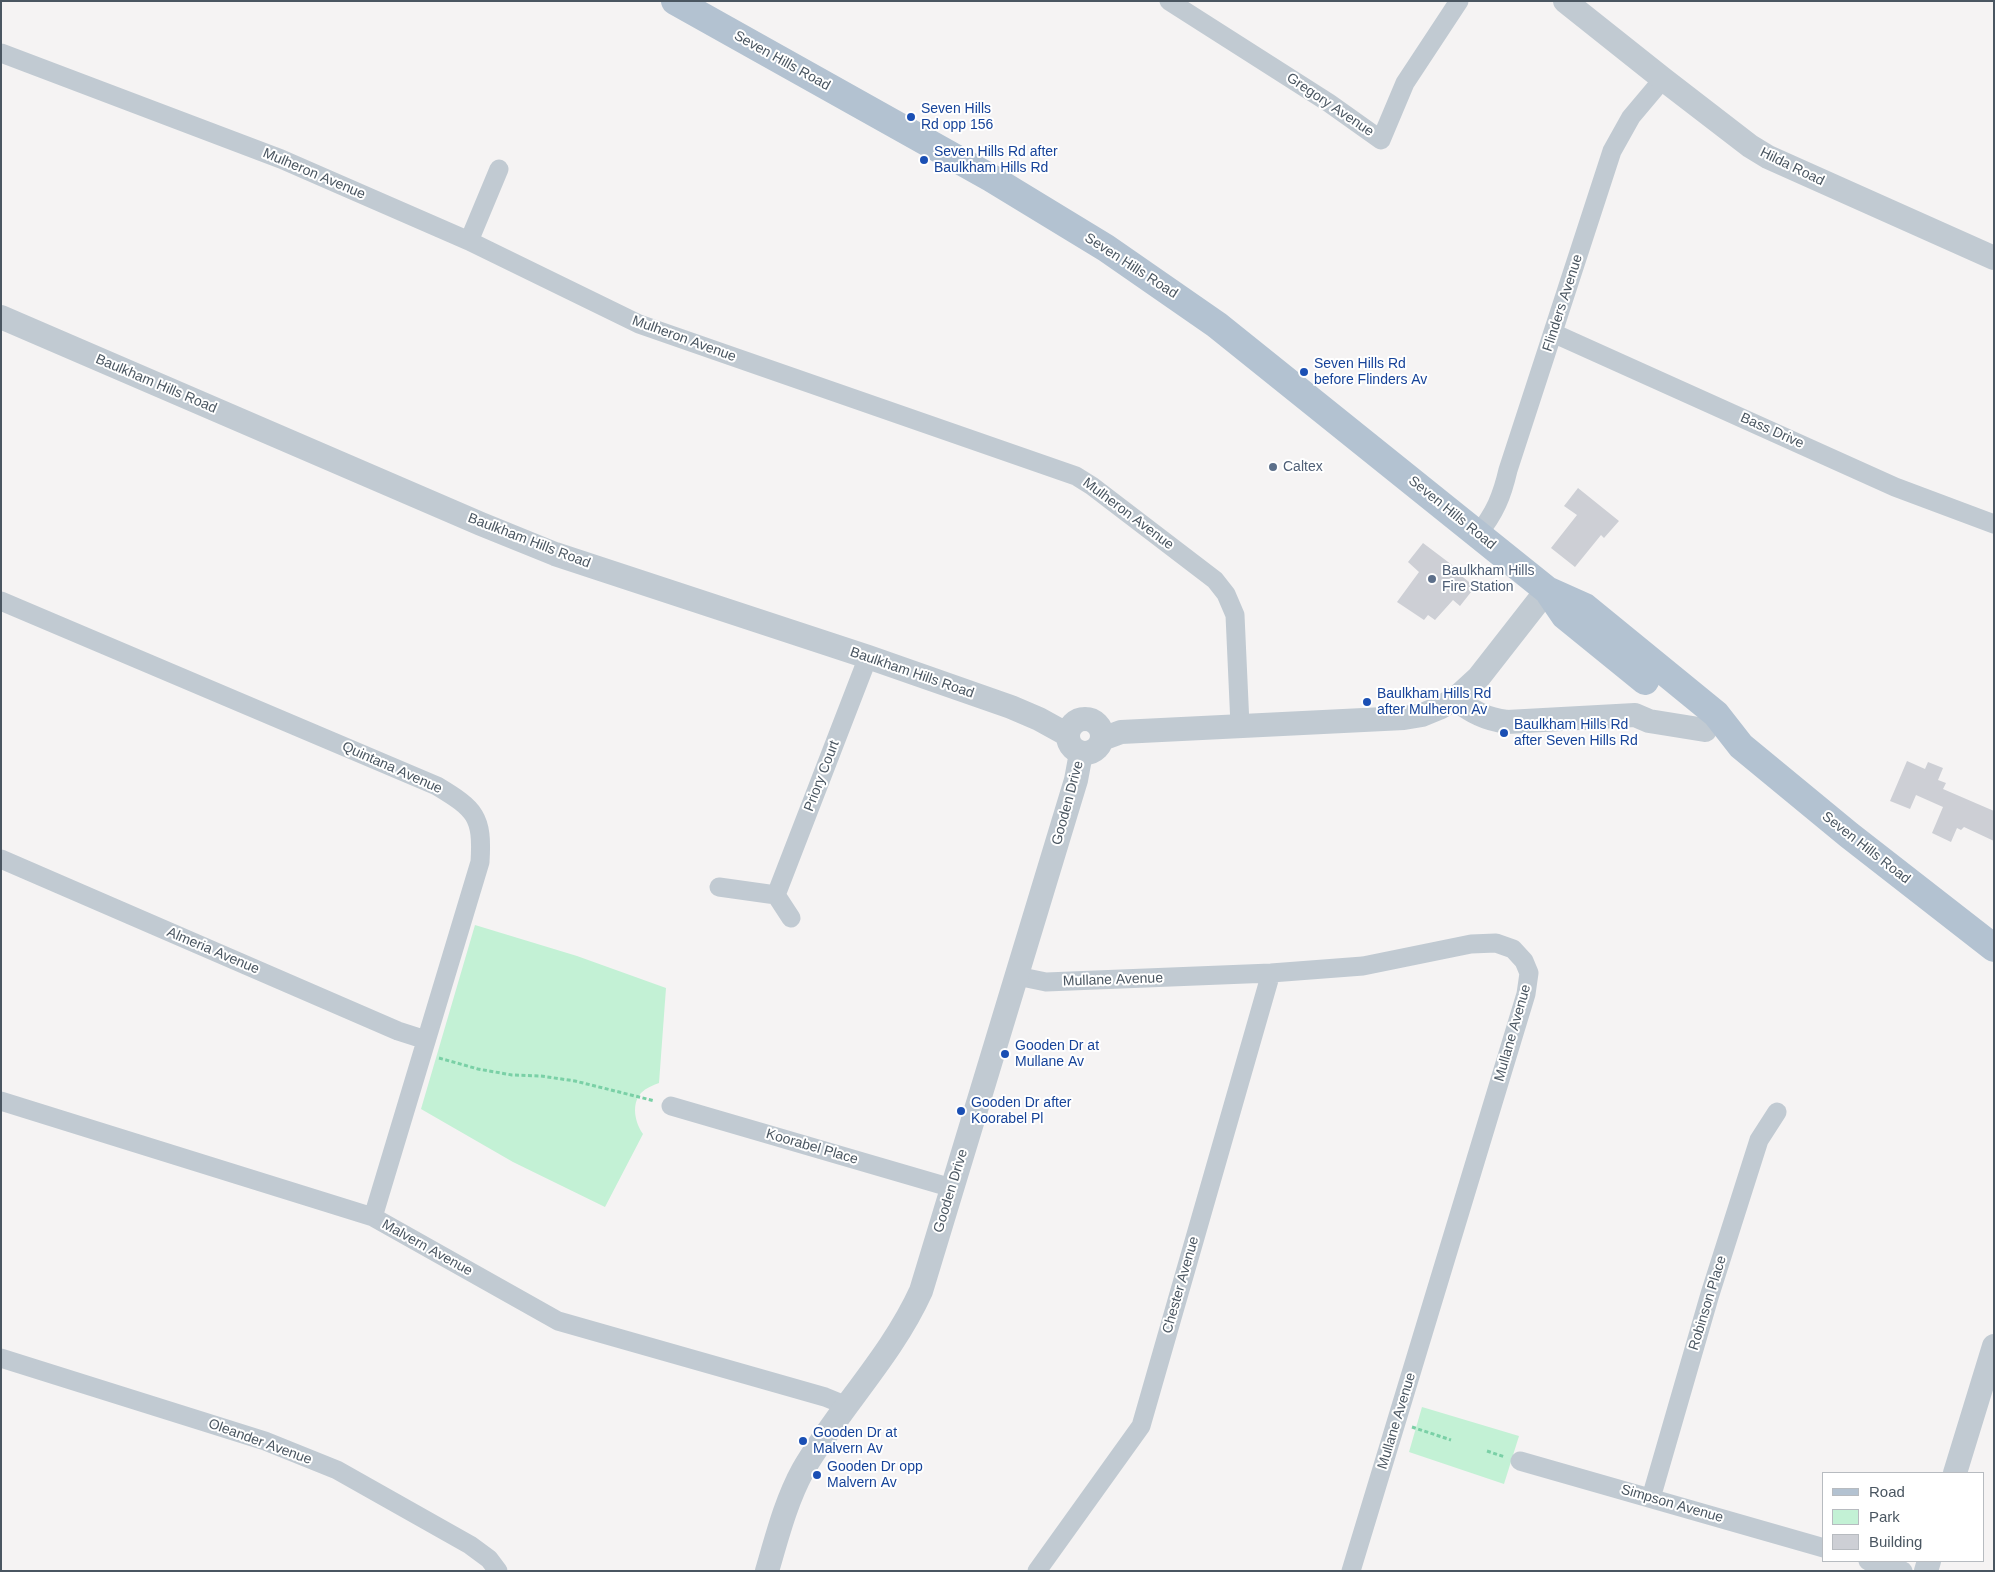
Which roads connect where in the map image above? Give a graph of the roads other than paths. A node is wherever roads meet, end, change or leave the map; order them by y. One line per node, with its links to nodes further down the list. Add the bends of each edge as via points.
1 (675, 1): 13 (main road, Seven Hills Road, via 991,178 1106,248 1209,319)
2 (1169, 1): 3 (street, Gregory Avenue, via 1381,140 1405,82)
3 (1459, 1)
4 (1565, 1): 6 (street, Hilda Road)
5 (1, 53): 8 (street, Mulheron Avenue, via 281,159)
6 (1663, 80): 9 (street, Hilda Road, via 1768,157); 11 (street, Flinders Avenue, via 1631,117 1612,151)
7 (499, 169): 8 (street)
8 (469, 241): 18 (street, Mulheron Avenue, via 639,324 1084,480 1215,580 1226,594 1235,615)
9 (1994, 258)
10 (1, 317): 16 (street, Baulkham Hills Road, via 556,554)
11 (1553, 333): 12 (street, Bass Drive, via 1895,487); 13 (street, Flinders Avenue, via 1503,491 1494,514)
12 (1994, 524)
13 (1478, 534): 14 (main road, Seven Hills Road)
14 (1547, 590): 17 (street, via 1479,677); 19 (main road, Seven Hills Road, via 1565,616); 21 (main road, Seven Hills Road, via 1585,607 1716,714)
15 (1, 601): 29 (street, Quintana Avenue, via 437,786 474,813 481,837 480,862)
16 (868, 657): 20 (street, Baulkham Hills Road, via 1039,719); 24 (street, Priory Court)
17 (1455, 699): 18 (street, via 1422,715 1404,718); 19 (street, via 1490,720 1635,715 1649,721)
18 (1240, 725): 20 (street, via 1121,732 1102,739 1093,751)
19 (1705, 730): 21 (main road, Seven Hills Road)
20 (1074, 744): 28 (street, Gooden Drive, via 1076,780)
21 (1740, 746): 26 (main road, Seven Hills Road)
22 (1, 859): 29 (street, Almeria Avenue, via 398,1031)
23 (719, 887): 24 (street)
24 (776, 895): 25 (street)
25 (791, 918)
26 (1994, 948)
27 (1271, 973): 28 (street, Mullane Avenue, via 1046,982); 45 (street, Chester Avenue, via 1141,1426); 46 (street, Mullane Avenue, via 1364,966 1471,944 1496,943 1513,949 1529,973 1523,1004)
28 (1017, 976): 33 (street, Gooden Drive)
29 (423, 1047): 34 (street, Quintana Avenue)
30 (1, 1101): 34 (street, Malvern Avenue)
31 (671, 1106): 33 (street, Koorabel Place)
32 (1777, 1112): 40 (street, Robinson Place, via 1759,1140)
33 (952, 1188): 37 (street, Gooden Drive, via 913,1309 896,1340)
34 (373, 1217): 37 (street, Malvern Avenue, via 558,1321 826,1397)
35 (1993, 1351): 39 (street)
36 (1, 1358): 43 (street, Oleander Avenue, via 265,1441 337,1470 470,1545 489,1559)
37 (847, 1406): 44 (street, Gooden Drive, via 799,1479)
38 (1520, 1461): 40 (street, Simpson Avenue)
39 (1955, 1472)
40 (1651, 1498): 41 (street, Simpson Avenue)
41 (1822, 1547)
42 (1872, 1562): 47 (street)
43 (498, 1571)
44 (767, 1571)
45 (1037, 1571)
46 (1351, 1571)
47 (1903, 1571)

